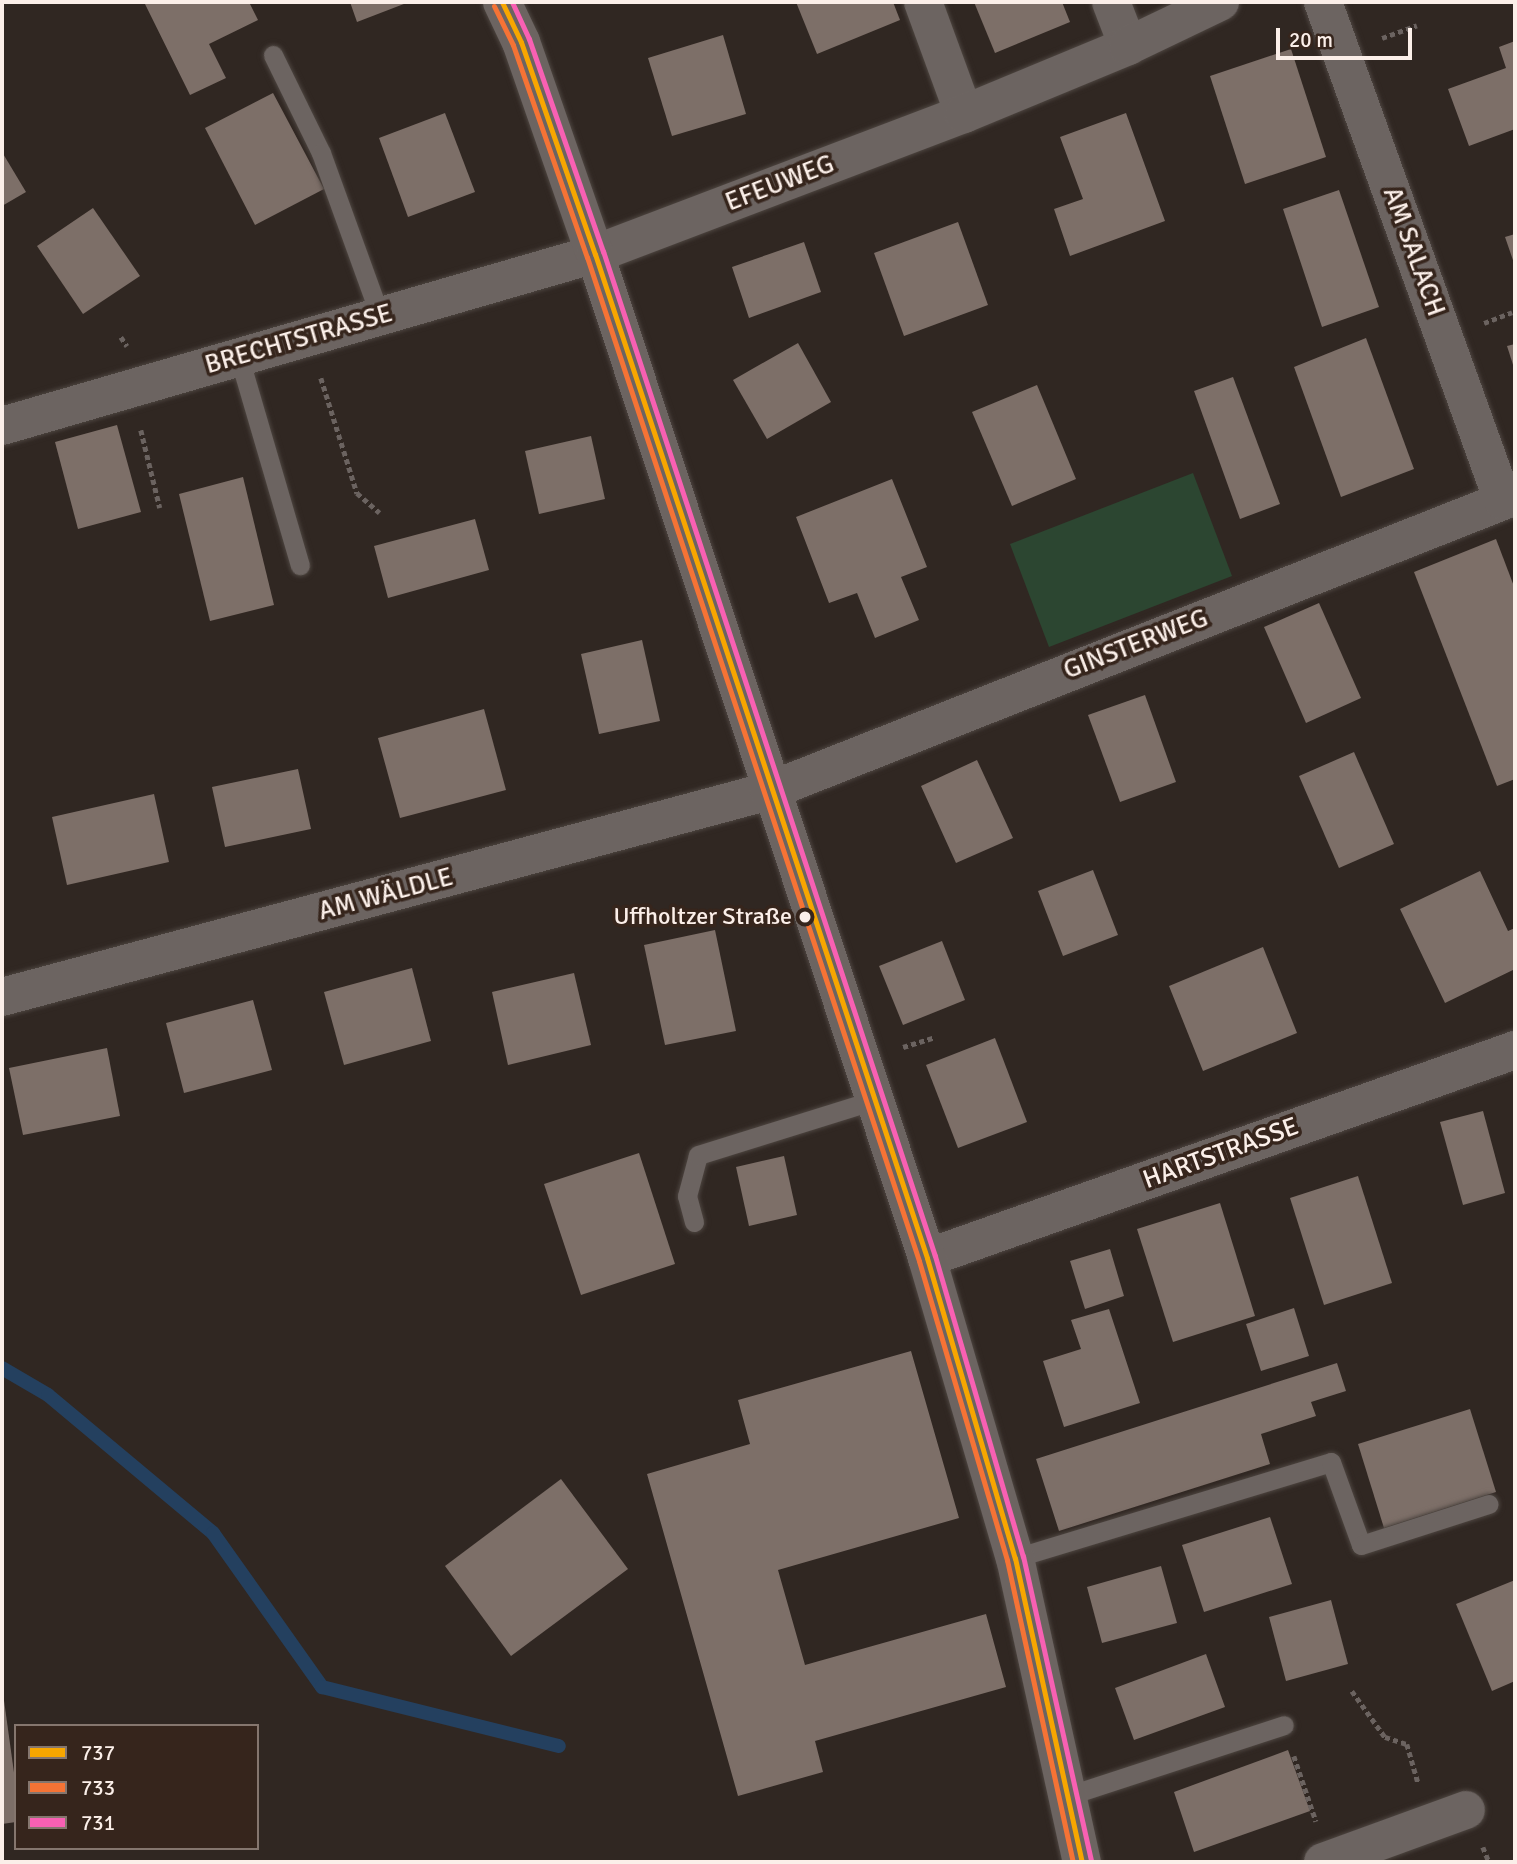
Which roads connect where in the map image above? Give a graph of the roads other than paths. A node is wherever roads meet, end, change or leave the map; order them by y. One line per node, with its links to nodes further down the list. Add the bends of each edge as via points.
1 (502, 2): 9 (street, via 521,42)
2 (923, 2): 8 (street)
3 (1111, 2): 6 (street)
4 (1220, 2): 6 (street, EFEUWEG)
5 (1323, 2): 13 (street, AM SALACH)
6 (1128, 47): 8 (street, EFEUWEG)
7 (274, 55): 10 (lane, via 321,153)
8 (964, 114): 9 (street, EFEUWEG)
9 (596, 254): 10 (street, BRECHTSTRASSE); 15 (street)
10 (380, 316): 11 (street, BRECHTSTRASSE)
11 (239, 357): 12 (street, BRECHTSTRASSE); 14 (lane)
12 (2, 426)
13 (1503, 501): 15 (street, GINSTERWEG)
14 (300, 565)
15 (769, 791): 16 (street, AM WÄLDLE); 18 (street)
16 (2, 997)
17 (1515, 1050): 20 (street, HARTSTRASSE)
18 (875, 1100): 19 (lane, via 698,1155 687,1196); 20 (street)
19 (694, 1222)
20 (927, 1258): 22 (street)
21 (1489, 1504): 22 (lane, via 1361,1545 1331,1462)
22 (1014, 1558): 24 (street)
23 (1284, 1725): 24 (lane)
24 (1068, 1796): 27 (street)
25 (1448, 1817): 26 (street)
26 (1326, 1861)
27 (1082, 1862)

